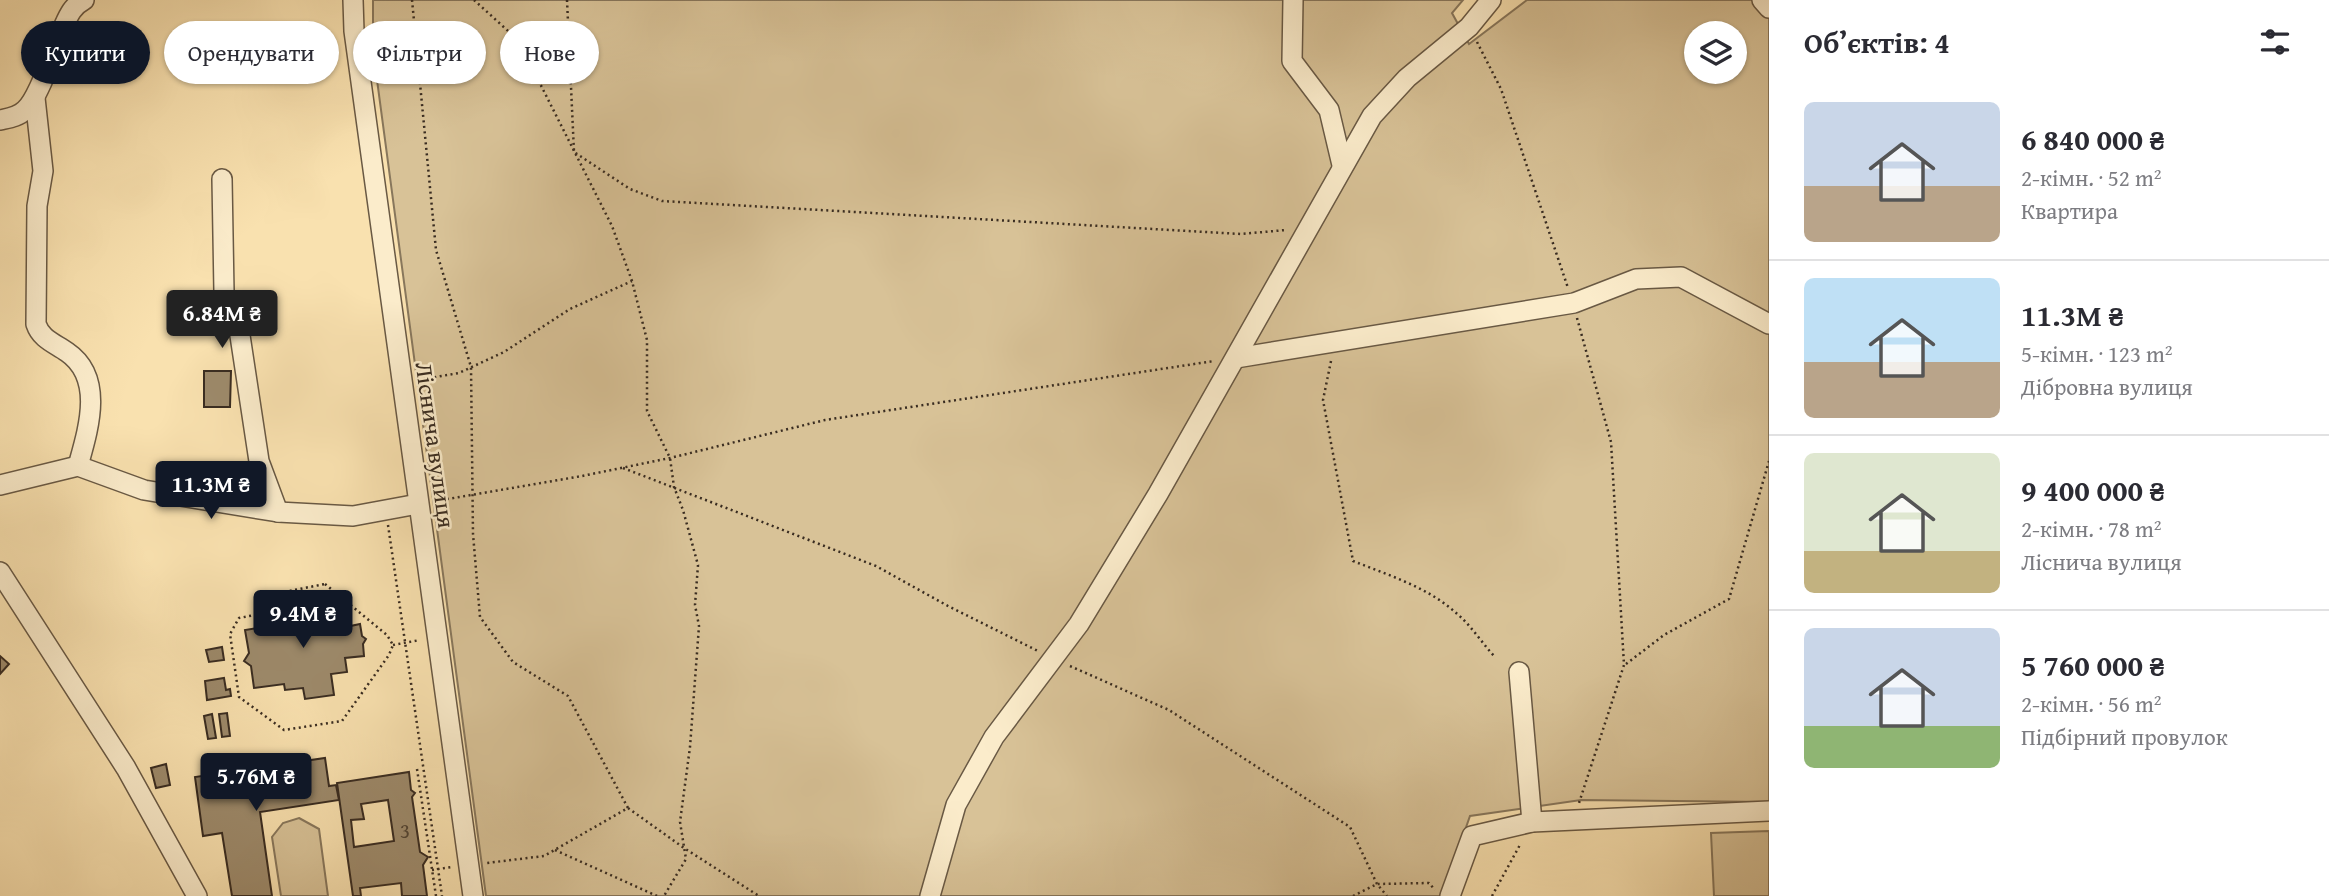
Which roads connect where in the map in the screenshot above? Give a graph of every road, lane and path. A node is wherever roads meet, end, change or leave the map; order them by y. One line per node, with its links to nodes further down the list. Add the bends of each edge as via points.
1 (84, 0): 11 (street, via 74,5)
2 (353, 0): 23 (street, Ліснича вулиця)
3 (412, 0): 22 (path, via 436,250)
4 (474, 0): 13 (path, via 518,40)
5 (567, 0): 13 (path)
6 (1293, 0): 14 (street, via 1293,61 1329,110)
7 (1491, 0): 10 (street)
8 (1762, 0): 9 (street)
9 (1769, 8)
10 (1469, 27): 14 (street, via 1406,79 1372,116); 18 (path, via 1501,89)
11 (35, 99): 12 (street, via 13,118); 26 (street, via 43,171 37,213 36,324 43,338 74,357 86,380 92,403)
12 (0, 120)
13 (574, 152): 16 (path, via 629,189 662,201 1241,234); 17 (path, via 612,226)
14 (1342, 166): 16 (street)
15 (222, 179): 33 (street, via 224,292 239,328 259,461)
16 (1307, 229): 21 (street)
17 (632, 281): 22 (path, via 570,309 504,352); 24 (path, via 647,340 647,411)
18 (1574, 303): 19 (street, via 1636,279 1681,277); 20 (street); 40 (path, via 1611,442)
19 (1769, 324)
20 (1335, 341): 21 (street); 38 (path, via 1323,400 1353,561 1420,588 1453,610)
21 (1236, 358): 24 (path, via 825,420); 39 (street, via 1079,624)
22 (471, 367): 23 (path); 30 (path)
23 (403, 383): 31 (street, Ліснича вулиця)
24 (670, 458): 27 (path); 29 (path)
25 (1769, 461): 40 (path, via 1730,598 1664,635)
26 (78, 466): 28 (street); 33 (street, via 144,490)
27 (623, 468): 29 (path); 30 (path)
28 (0, 485)
29 (674, 488): 39 (path, via 876,566); 49 (path, via 698,565 695,605 699,626 680,822)
30 (473, 495): 31 (path); 45 (path, via 480,617 513,662 568,696)
31 (418, 504): 32 (street); 35 (street, Ліснича вулиця)
32 (386, 510): 33 (street, via 353,516); 36 (path)
33 (278, 512)
34 (0, 572): 53 (street, via 127,768)
35 (437, 636): 36 (path); 51 (street, Ліснича вулиця)
36 (406, 643): 37 (path); 43 (path)
37 (393, 646): 37 (path, via 387,635 325,584 284,592 286,609 239,618 230,634 239,697 284,730 342,721)
38 (1495, 657)
39 (1053, 659): 52 (path, via 1169,710 1350,827); 60 (street, via 994,737 956,805)
40 (1624, 666): 47 (path, via 1581,800)
41 (1518, 672): 48 (street)
42 (417, 769): 44 (path)
43 (428, 790): 44 (path); 55 (path)
44 (421, 791): 54 (path)
45 (628, 808): 49 (path); 50 (path)
46 (1769, 811): 47 (street)
47 (1566, 819): 48 (street)
48 (1532, 822): 64 (street, via 1472,835); 65 (path)
49 (684, 848): 58 (path, via 686,859); 59 (path)
50 (555, 850): 51 (path, via 544,856); 57 (path)
51 (469, 865): 56 (street, Ліснича вулиця)
52 (1377, 884): 61 (path); 62 (path); 63 (path, via 1429,883)
53 (198, 896)
54 (436, 896)
55 (442, 896)
56 (473, 896)
57 (657, 896)
58 (664, 896)
59 (759, 896)
60 (930, 896)
61 (1353, 896)
62 (1387, 896)
63 (1442, 896)
64 (1450, 896)
65 (1493, 896)

